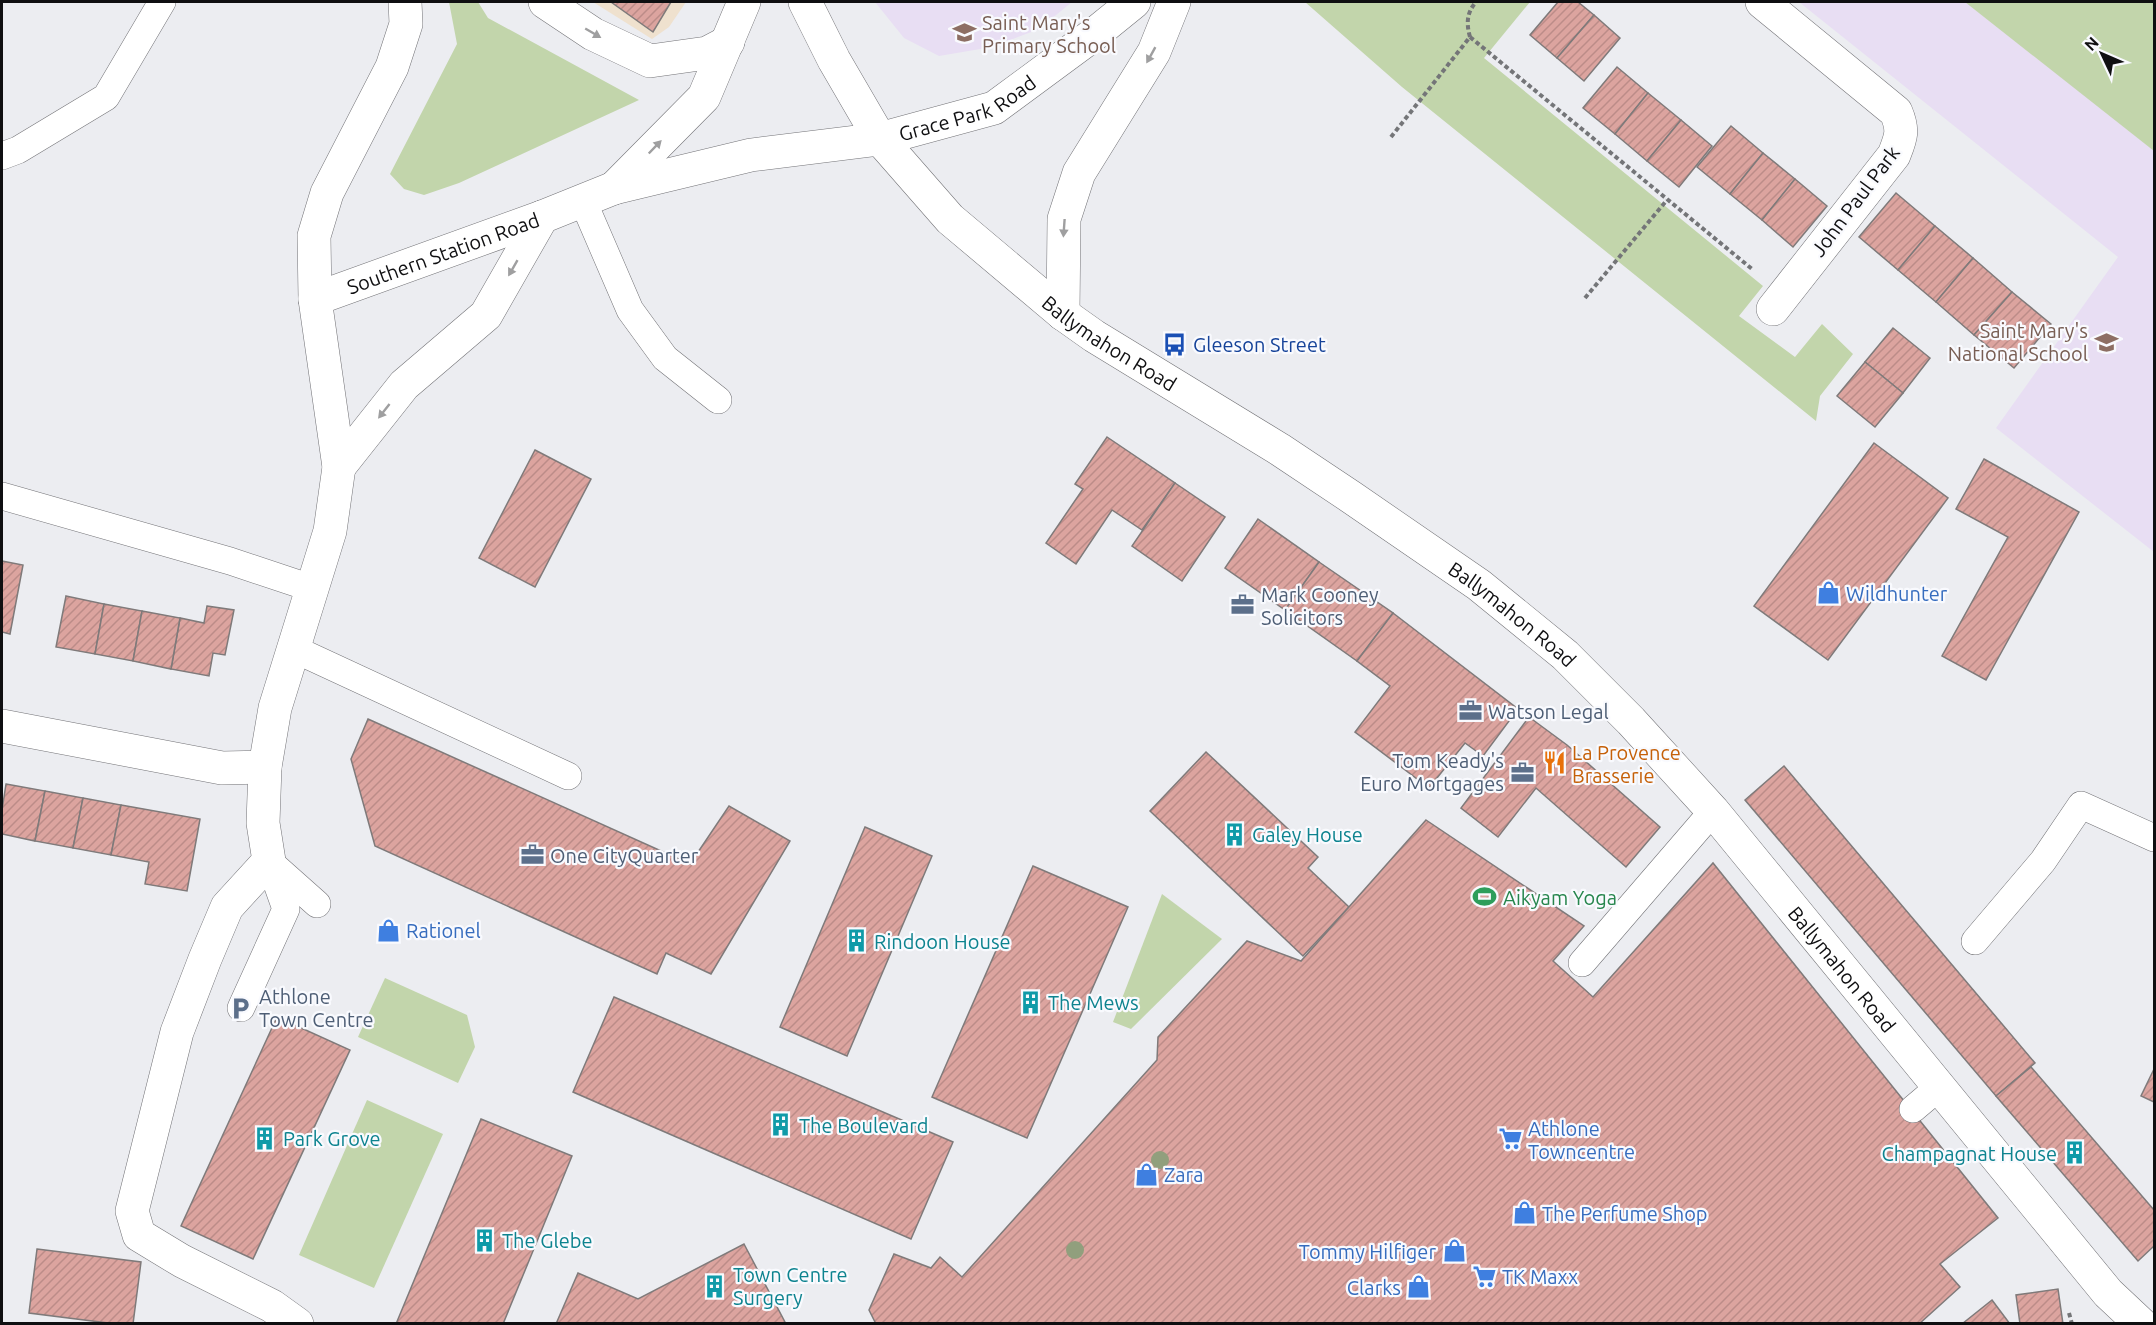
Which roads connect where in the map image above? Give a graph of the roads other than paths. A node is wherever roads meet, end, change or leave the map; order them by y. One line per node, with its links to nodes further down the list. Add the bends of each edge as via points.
1 (162, 2): 11 (lane, via 106,97)
2 (405, 2): 15 (street, via 406,24 392,67 327,193 314,236)
3 (544, 2): 9 (street, one-way to 9, via 593,34 650,61 707,53)
4 (744, 2): 9 (street)
5 (805, 2): 10 (street, Ballymahon Road)
6 (1134, 2): 10 (street, Grace Park Road, via 994,108)
7 (1174, 2): 17 (street, one-way to 17, via 1154,52 1079,173 1064,219)
8 (1762, 2): 16 (street, John Paul Park, via 1896,112 1902,128 1894,155)
9 (728, 42): 12 (street, one-way to 9, via 704,97)
10 (880, 139): 12 (street, Southern Station Road, via 751,155); 17 (street, Ballymahon Road, via 950,219)
11 (2, 156)
12 (615, 189): 13 (street, Southern Station Road)
13 (583, 201): 14 (street, Southern Station Road); 18 (lane, via 630,310 665,358)
14 (543, 217): 15 (street, Southern Station Road); 19 (street, one-way to 19, via 486,315 404,385)
15 (315, 299): 19 (street)
16 (1779, 301)
17 (1063, 314): 26 (street, Ballymahon Road, via 1315,473 1479,585 1565,655)
18 (718, 400)
19 (339, 467): 21 (street, via 330,531)
20 (2, 496): 21 (lane)
21 (311, 588): 22 (street)
22 (294, 649): 24 (street, via 275,708); 25 (lane)
23 (2, 726): 24 (street, via 222,768)
24 (265, 767): 28 (street, via 263,824)
25 (568, 776)
26 (1713, 810): 31 (lane); 33 (street, Ballymahon Road)
27 (2154, 838): 30 (lane, via 2081,805 2043,861)
28 (269, 861): 29 (lane); 32 (lane, via 286,909); 35 (street, via 226,907 205,959 177,1032 132,1210 140,1235)
29 (318, 904)
30 (1975, 941)
31 (1582, 963)
32 (241, 1008)
33 (1939, 1087): 34 (lane); 36 (street, Ballymahon Road, via 2108,1293)
34 (1913, 1109)
35 (297, 1323)
36 (2141, 1323)

